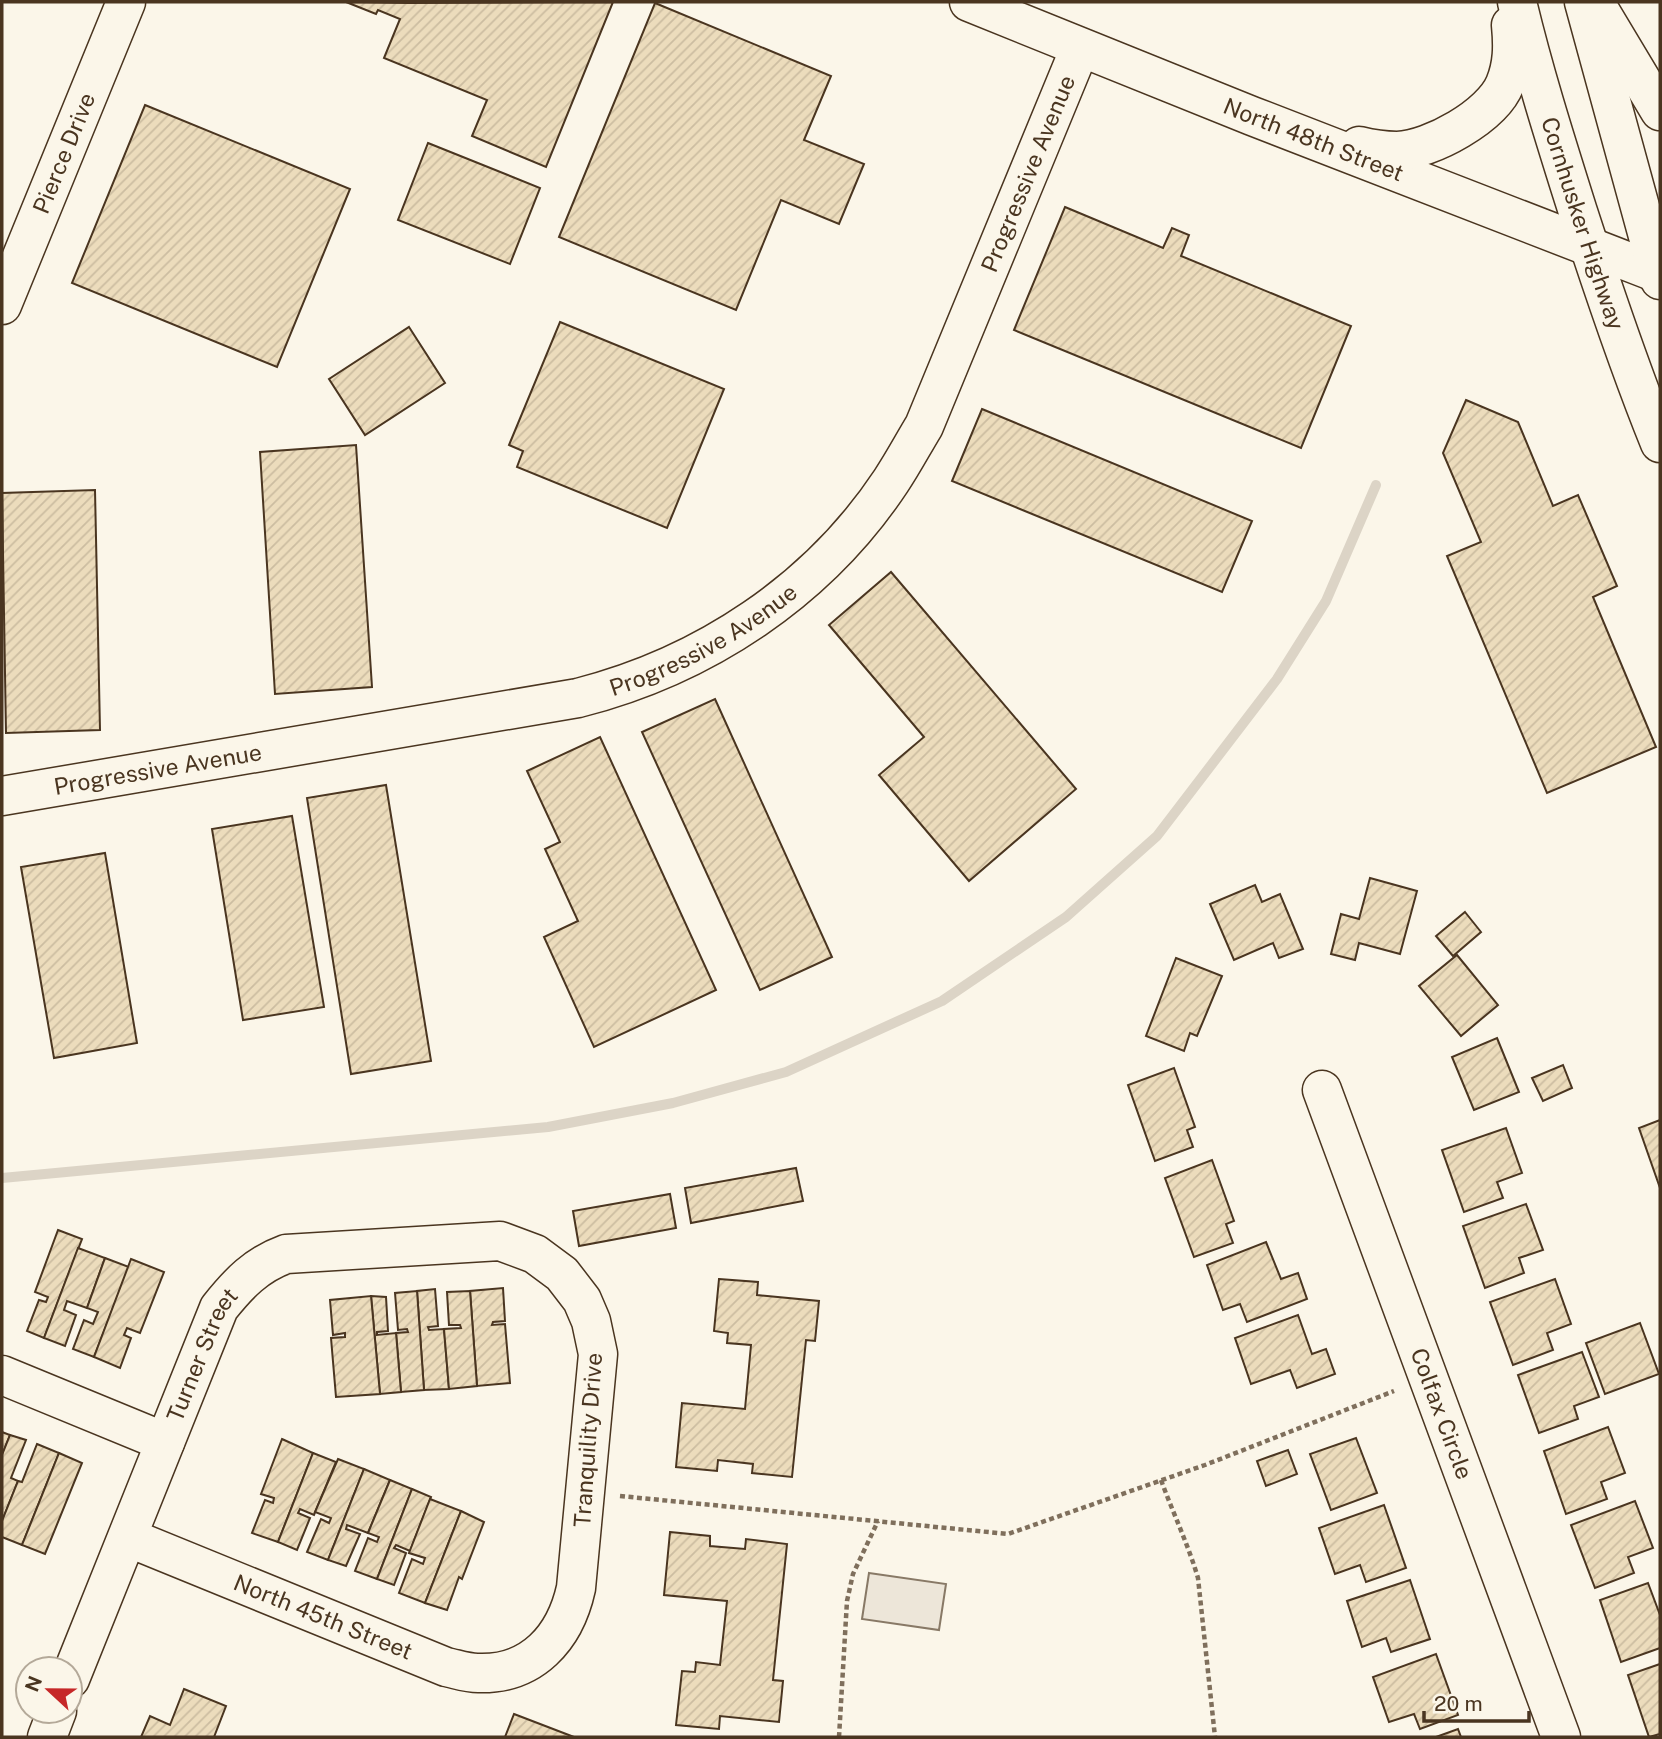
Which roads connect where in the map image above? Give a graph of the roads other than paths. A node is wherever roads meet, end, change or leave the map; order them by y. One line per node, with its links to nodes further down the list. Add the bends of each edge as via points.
1 (126, 2): 12 (street, Pierce Drive)
2 (970, 2): 7 (street, North 48th Street)
3 (1510, 2): 9 (street, via 1513,54 1504,87 1482,114 1456,131 1398,151)
4 (1517, 2): 10 (street, Cornhusker Highway, via 1535,77)
5 (1584, 2): 11 (street)
6 (1595, 2): 8 (street)
7 (1080, 48): 9 (street, North 48th Street); 14 (street, Progressive Avenue, via 924,426 891,481 844,540 790,593 750,623 673,666 578,698)
8 (1660, 111)
9 (1296, 133): 10 (street, North 48th Street)
10 (1590, 246): 11 (street, North 48th Street); 13 (street, Cornhusker Highway)
11 (1660, 276)
12 (2, 304)
13 (1660, 443)
14 (2, 796)
15 (1322, 1090): 22 (street, Colfax Circle)
16 (499, 1241): 18 (street, Turner Street, via 286,1254 267,1261 239,1283 219,1308); 21 (street, Tranquility Drive, via 535,1254 562,1274 582,1300 598,1354 572,1608 557,1636)
17 (2, 1375): 18 (street)
18 (165, 1442): 19 (street, Turner Street)
19 (127, 1537): 20 (street, Turner Street); 21 (street, North 45th Street, via 446,1667 477,1673 506,1671)
20 (80, 1655)
21 (522, 1664)
22 (1562, 1737)

